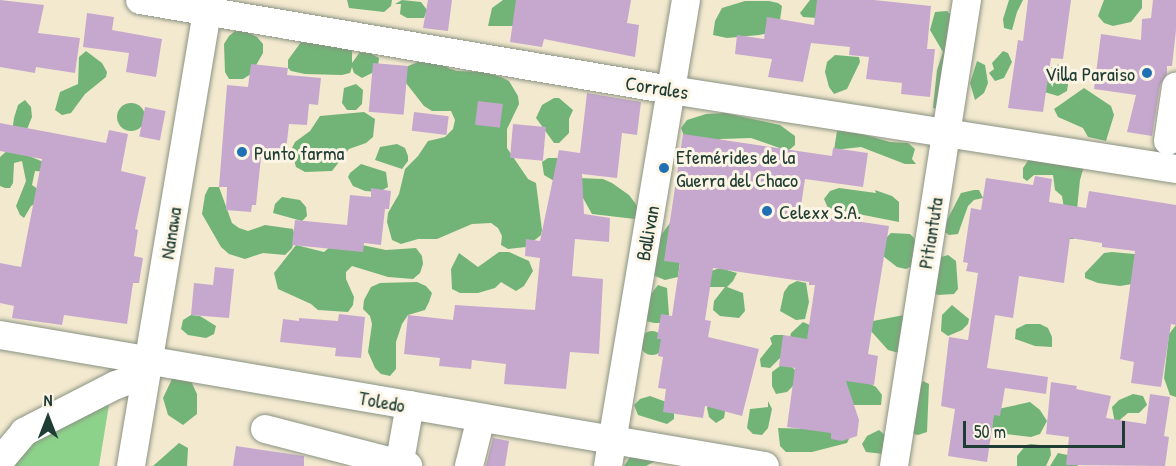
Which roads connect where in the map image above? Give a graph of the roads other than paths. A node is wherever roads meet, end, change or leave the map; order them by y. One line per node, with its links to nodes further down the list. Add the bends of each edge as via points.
1 (140, 0): 4 (street, Corrales)
2 (686, 0): 6 (street, Ballivan)
3 (967, 0): 7 (street, Pitiantuta)
4 (208, 5): 6 (street, Corrales); 11 (street, Nanawa)
5 (1176, 87): 8 (street)
6 (671, 90): 7 (street, Corrales); 16 (street, Ballivan)
7 (945, 133): 9 (street, Corrales); 22 (street, Pitiantuta)
8 (1168, 141)
9 (1176, 169)
10 (0, 335): 11 (street, Toledo)
11 (147, 367): 12 (street, Toledo); 14 (street, via 116,385); 19 (street, Nanawa)
12 (410, 405): 13 (street, Toledo); 18 (street)
13 (481, 418): 16 (street, Toledo); 20 (street)
14 (12, 428): 17 (street)
15 (265, 429): 18 (street)
16 (610, 453): 21 (street, Toledo)
17 (0, 461)
18 (402, 465)
19 (131, 466)
20 (469, 466)
21 (765, 466)
22 (894, 466)

